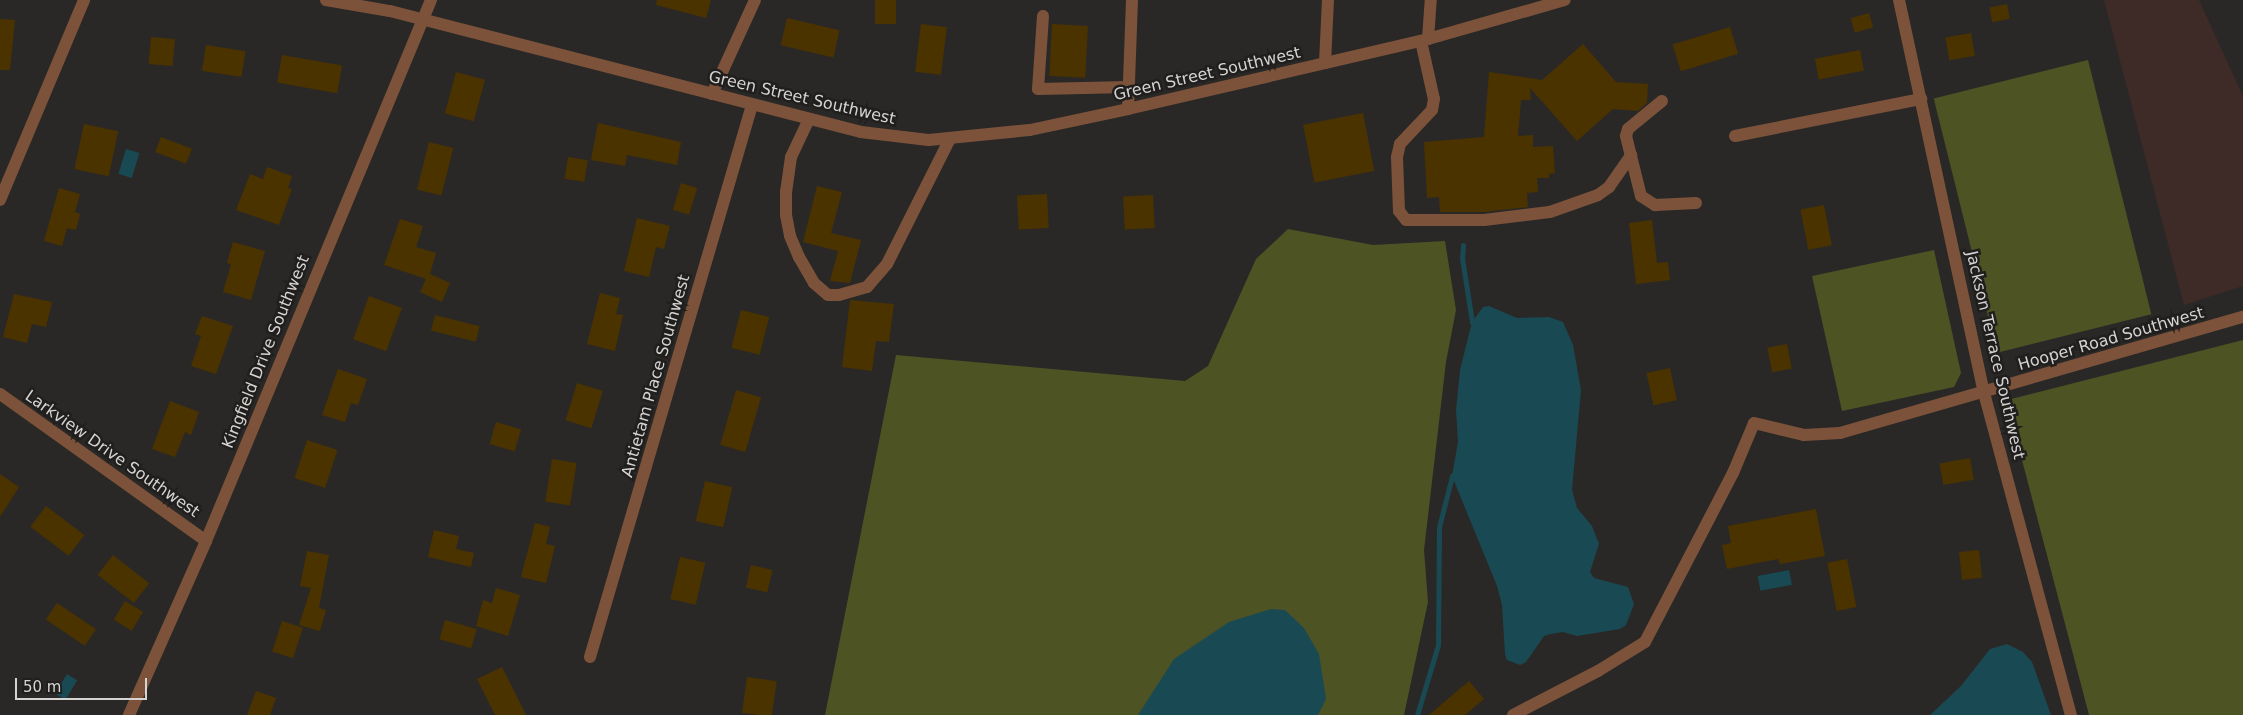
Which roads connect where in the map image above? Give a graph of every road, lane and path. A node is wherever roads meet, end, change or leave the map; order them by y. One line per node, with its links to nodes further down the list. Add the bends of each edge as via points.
1 (84, 0): 24 (street)
2 (326, 0): 11 (street, Green Street Southwest)
3 (432, 0): 11 (street, Kingfield Drive Southwest)
4 (755, 0): 15 (street)
5 (1132, 0): 14 (street)
6 (1328, 0): 13 (street)
7 (1431, 0): 12 (street)
8 (1565, 0): 12 (street, Green Street Southwest)
9 (1899, 0): 16 (street, Jackson Terrace Southwest)
10 (1043, 16): 14 (street, via 1038,88)
11 (423, 19): 15 (street, Green Street Southwest); 29 (street, Kingfield Drive Southwest)
12 (1425, 40): 13 (street, Green Street Southwest); 23 (street, via 1434,99 1432,110 1400,144 1397,157 1399,211 1406,220 1484,220 1550,212 1598,195 1609,187)
13 (1325, 63): 19 (street, Green Street Southwest)
14 (1129, 87): 19 (street)
15 (712, 94): 18 (street, Green Street Southwest)
16 (1921, 99): 21 (street); 27 (street, Jackson Terrace Southwest)
17 (1662, 101): 23 (street, via 1628,129 1626,136)
18 (752, 105): 20 (street, Green Street Southwest); 30 (street, Antietam Place Southwest)
19 (1128, 109): 22 (street, Green Street Southwest, via 1030,130)
20 (809, 119): 22 (street, Green Street Southwest, via 897,138); 22 (street, via 791,157 786,215 798,257 814,282 828,294 839,295 868,286 887,264)
21 (1735, 136)
22 (950, 139)
23 (1631, 155): 25 (street, via 1641,196 1646,202 1655,205)
24 (0, 200)
25 (1696, 204)
26 (2243, 317): 27 (street, Hooper Road Southwest)
27 (1984, 393): 32 (street, Hooper Road Southwest, via 1840,433 1804,435 1754,423 1733,473 1644,642 1598,671); 33 (street, Jackson Terrace Southwest)
28 (0, 394): 29 (street, Larkview Drive Southwest)
29 (206, 541): 31 (street, Kingfield Drive Southwest)
30 (590, 657)
31 (129, 715)
32 (1513, 715)
33 (2071, 715)

